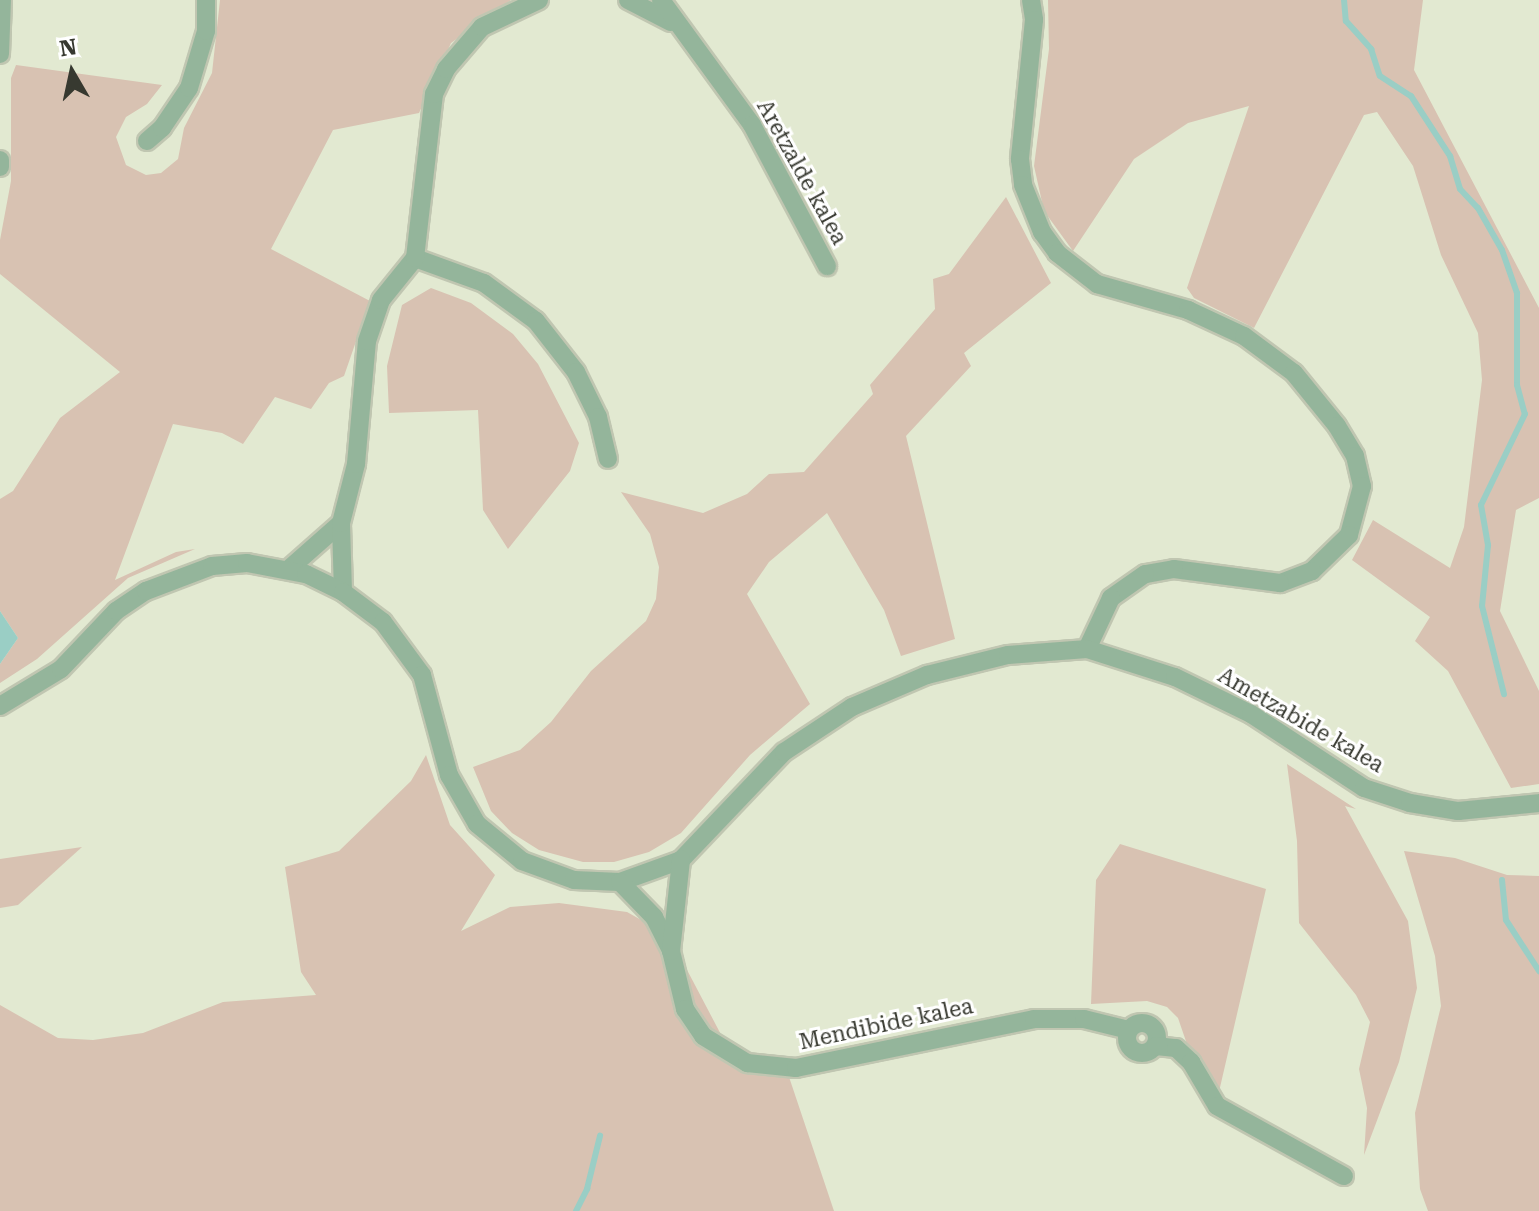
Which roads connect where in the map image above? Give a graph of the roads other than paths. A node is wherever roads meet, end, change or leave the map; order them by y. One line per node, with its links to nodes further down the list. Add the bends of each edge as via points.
1 (2, 0): 8 (street)
2 (206, 0): 9 (street, via 206,31 189,88)
3 (539, 0): 12 (street, via 482,27 446,69 429,120)
4 (628, 0): 7 (street, Aretzalde kalea)
5 (661, 0): 7 (street, Aretzalde kalea)
6 (1031, 0): 18 (street, via 1034,20 1020,159 1023,185 1042,232 1057,253 1097,284 1188,310 1244,336 1294,373 1337,426 1355,456 1362,486 1349,535 1312,571 1280,583 1174,569 1145,574 1111,598)
7 (677, 26): 13 (street, Aretzalde kalea, via 752,125)
8 (0, 54)
9 (147, 141)
10 (0, 160): 11 (street)
11 (0, 167)
12 (415, 258): 14 (street, via 484,283 536,321 576,372 598,417); 15 (street, via 381,300 367,341 356,464)
13 (827, 266)
14 (608, 459)
15 (341, 523): 16 (street); 17 (street)
16 (290, 568): 17 (street); 19 (street, via 212,566 146,591 116,611 61,669)
17 (343, 592): 22 (street, via 383,622 422,675 449,775 477,824 498,845 546,872 574,880)
18 (1087, 649): 20 (street, Ametzabide kalea, via 1175,677 1251,714 1321,764 1373,791 1458,811); 21 (street, Ametzabide kalea, via 1008,655 927,675 852,707 784,752)
19 (0, 706)
20 (1539, 803)
21 (681, 860): 22 (street); 23 (street)
22 (620, 882): 23 (street, via 654,917)
23 (671, 951): 24 (street, Mendibide kalea, via 685,1009 703,1036 747,1063 775,1069 868,1056 1034,1019 1084,1019 1129,1030 1143,1023 1153,1026 1156,1046 1176,1048 1191,1062 1217,1106)
24 (1344, 1176)

